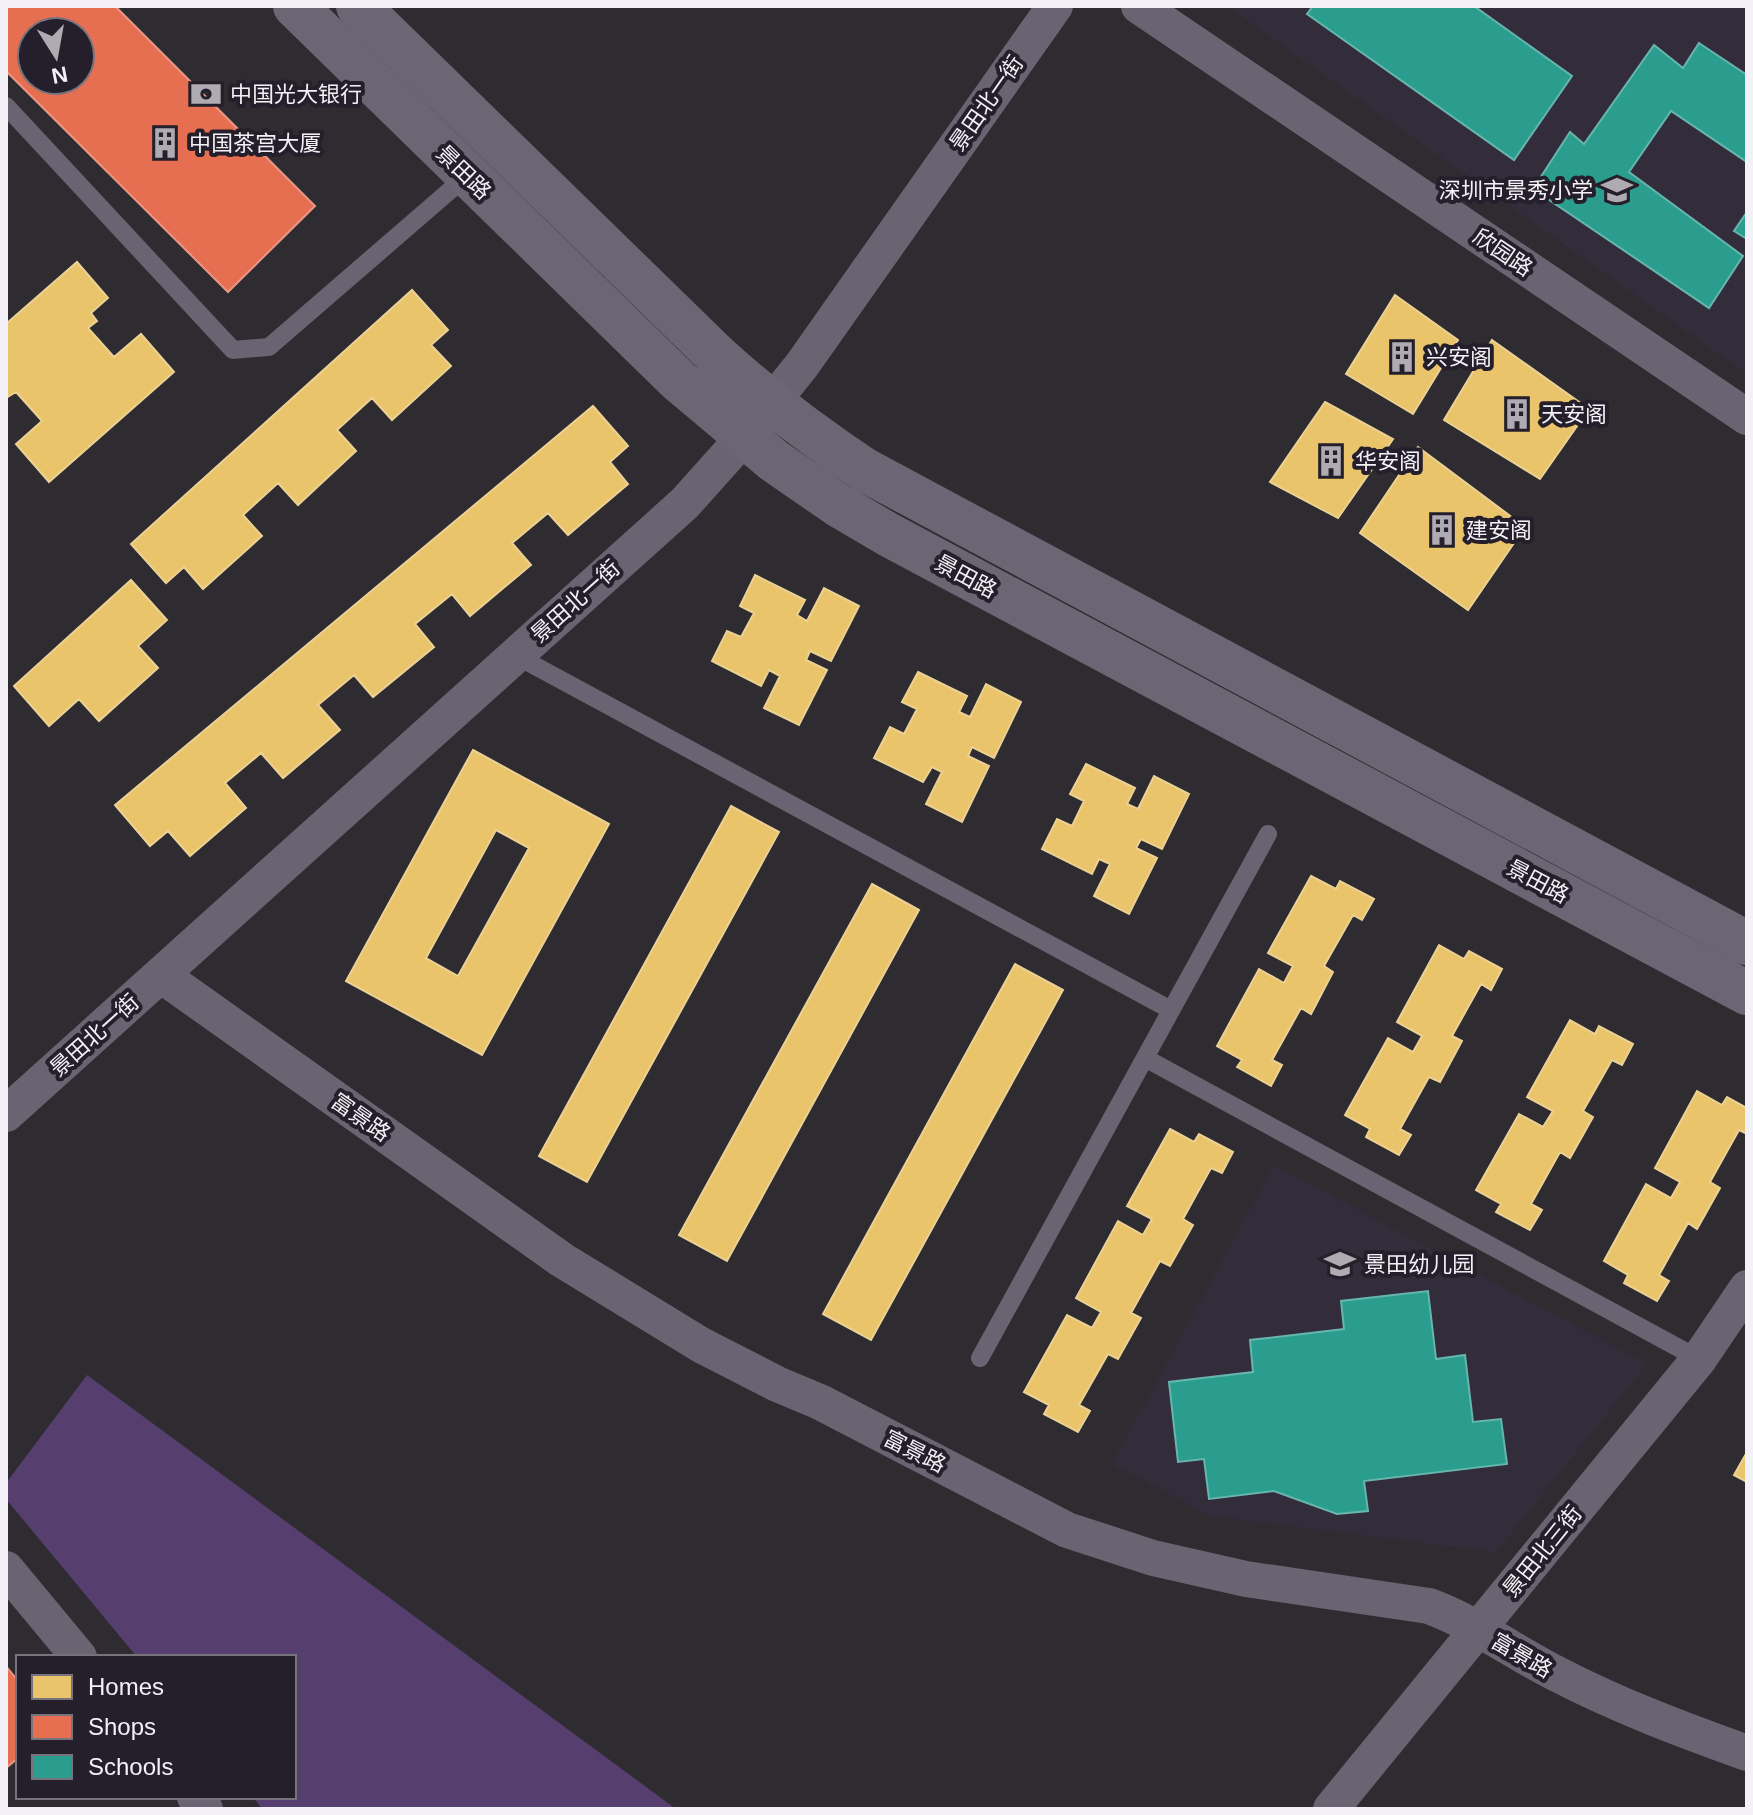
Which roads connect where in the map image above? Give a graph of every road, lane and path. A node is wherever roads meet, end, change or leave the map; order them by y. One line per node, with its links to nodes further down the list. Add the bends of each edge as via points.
1 (295, 6): 6 (main road, 景田路)
2 (358, 6): 6 (main road, 景田路)
3 (1055, 6): 7 (street, 景田北一街)
4 (1139, 6): 8 (street, 欣园路)
5 (6, 106): 6 (lane, via 233,350 269,347)
6 (484, 160): 7 (main road, 景田路); 9 (main road, 景田路, via 679,381)
7 (773, 404): 9 (street, 景田北一街); 12 (main road, 景田路, via 865,470)
8 (1747, 417)
9 (745, 436): 10 (street, 景田北一街, via 685,503); 14 (main road, 景田路, via 838,505 889,535)
10 (515, 655): 13 (street, 景田北一街); 15 (lane)
11 (1268, 834): 15 (lane)
12 (1747, 943)
13 (161, 975): 17 (street, 景田北一街); 22 (street, 富景路, via 605,1287 701,1345 1067,1530 1153,1558 1246,1579 1429,1606)
14 (1747, 993)
15 (1171, 1010): 16 (lane)
16 (1145, 1058): 19 (lane); 20 (lane)
17 (6, 1114)
18 (1747, 1288): 20 (street, 景田北三街)
19 (980, 1358)
20 (1699, 1359): 22 (street, 景田北三街)
21 (6, 1569): 23 (street)
22 (1478, 1629): 24 (street, 富景路, via 1594,1692); 25 (street, 景田北三街)
23 (77, 1655)
24 (1747, 1753)
25 (1331, 1809)

